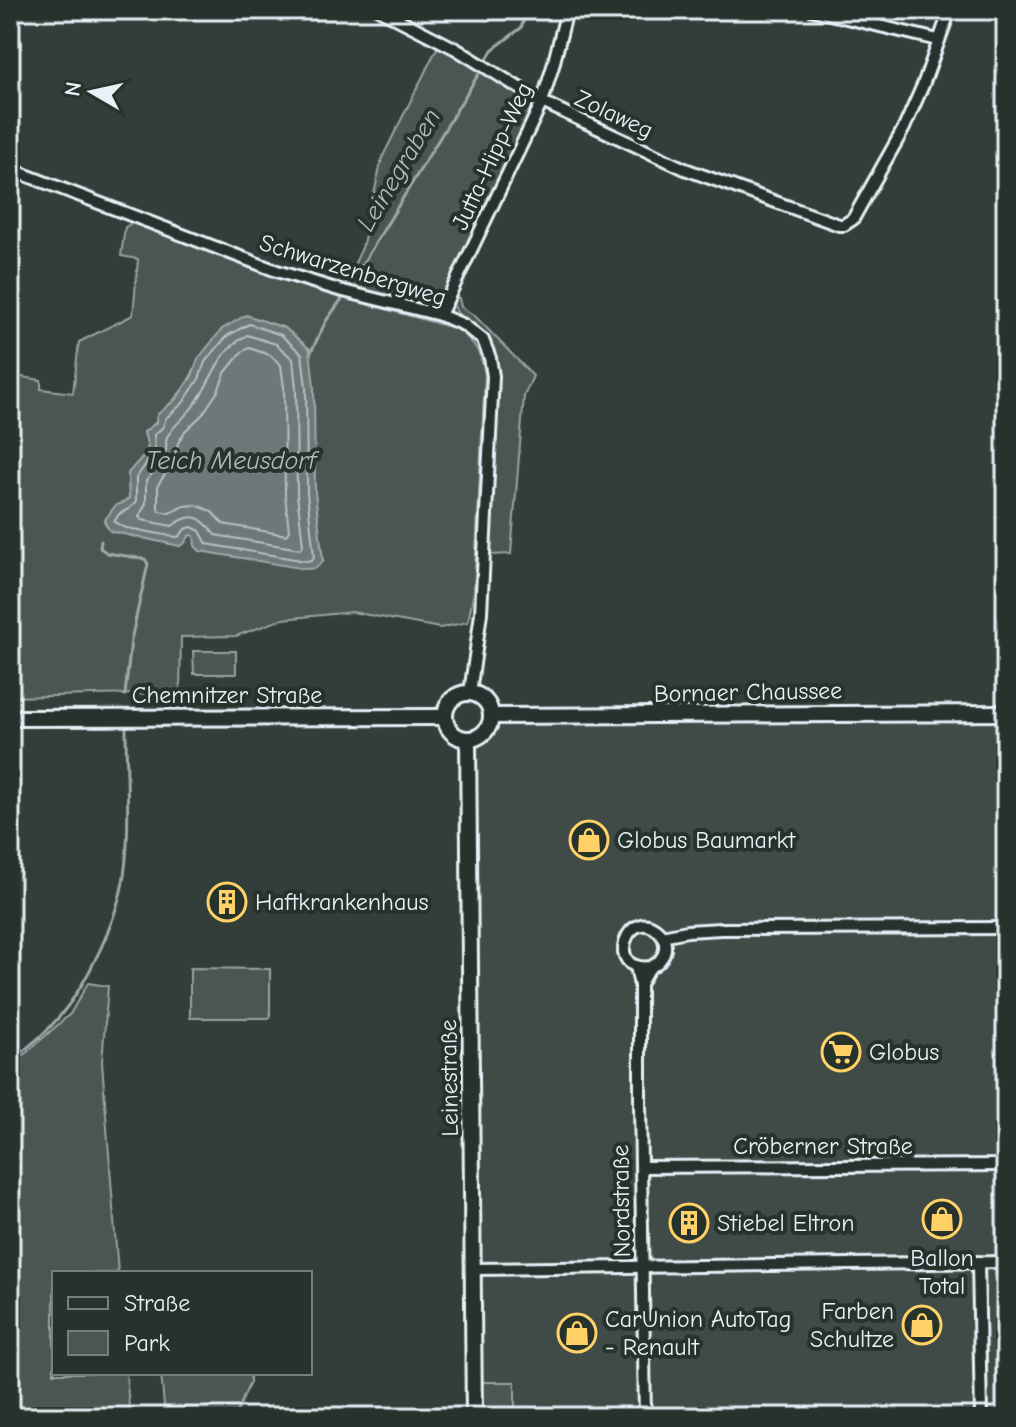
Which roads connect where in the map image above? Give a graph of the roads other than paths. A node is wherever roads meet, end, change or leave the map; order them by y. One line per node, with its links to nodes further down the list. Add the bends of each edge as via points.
1 (380, 10): 6 (street, Zolaweg)
2 (567, 10): 6 (street, Jutta-Hipp-Weg)
3 (813, 10): 5 (street)
4 (950, 10): 5 (street)
5 (938, 40): 6 (street, Zolaweg, via 904,128 860,208 844,225 685,169)
6 (542, 102): 8 (street, Jutta-Hipp-Weg)
7 (10, 169): 8 (street, Schwarzenbergweg, via 289,275)
8 (440, 315): 9 (street, Schwarzenbergweg, via 483,340 493,376 481,613)
9 (470, 693): 11 (main road, via 486,702); 12 (main road, via 455,698)
10 (1006, 713): 11 (main road, Bornaer Chaussee)
11 (491, 716): 14 (main road, via 485,732)
12 (445, 717): 13 (main road, Chemnitzer Straße); 14 (main road, via 454,734)
13 (10, 718)
14 (468, 739): 25 (main road, Leinestraße)
15 (1006, 928): 16 (street, Nordstraße, via 721,929)
16 (662, 936): 17 (street, Nordstraße, via 646,926 628,934 624,951); 18 (street, via 664,955)
17 (636, 966): 18 (street); 19 (street, Nordstraße)
18 (651, 967): 19 (street)
19 (640, 984): 21 (street, Nordstraße)
20 (1006, 1165): 21 (street, Cröberner Straße)
21 (641, 1167): 24 (street, Nordstraße)
22 (978, 1262): 23 (street); 24 (street); 28 (street)
23 (1006, 1262)
24 (642, 1267): 25 (street); 27 (street, Nordstraße)
25 (473, 1269): 26 (main road, Leinestraße)
26 (474, 1417)
27 (645, 1417)
28 (981, 1417)

